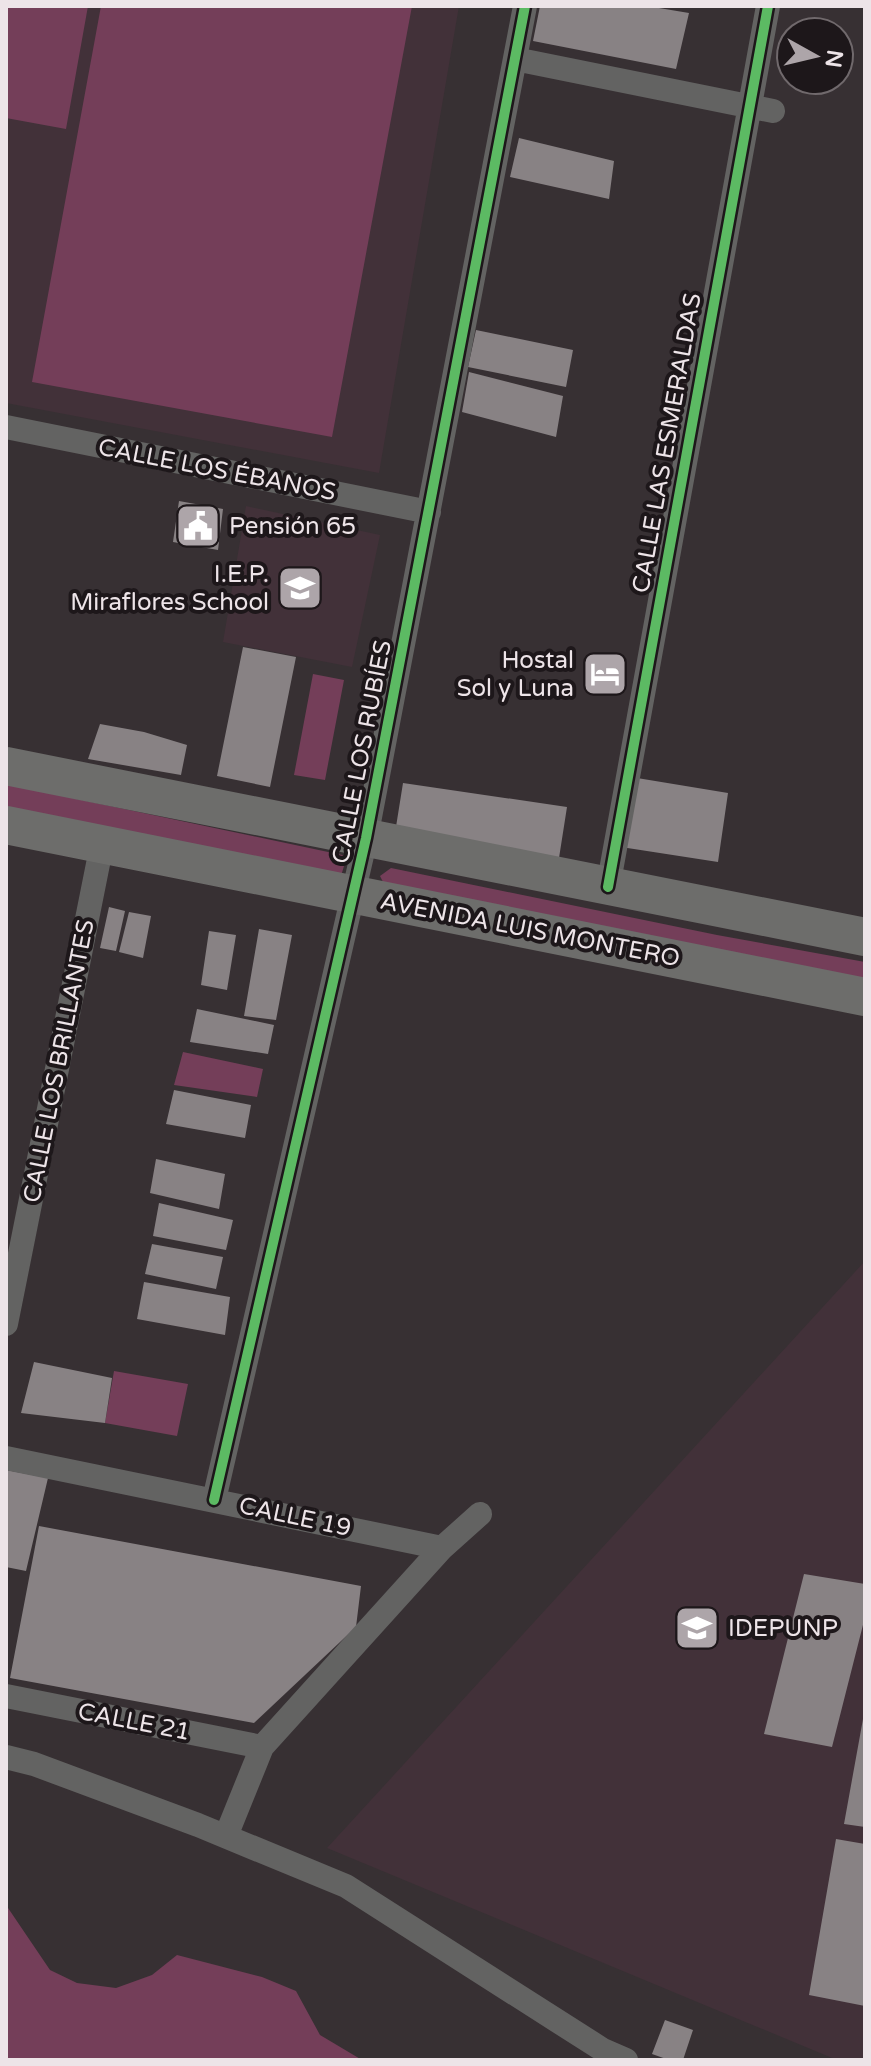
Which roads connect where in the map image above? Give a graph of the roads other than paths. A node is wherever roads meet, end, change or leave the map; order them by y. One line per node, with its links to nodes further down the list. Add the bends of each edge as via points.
1 (525, 6): 3 (street, CALLE LOS RUBÍES)
2 (768, 6): 4 (street, CALLE LAS ESMERALDAS)
3 (515, 59): 4 (street); 7 (street, CALLE LOS RUBÍES)
4 (748, 107): 5 (street); 12 (street, CALLE LAS ESMERALDAS)
5 (773, 111)
6 (6, 427): 7 (street, CALLE LOS ÉBANOS)
7 (429, 512): 10 (street, CALLE LOS RUBÍES)
8 (6, 766): 10 (main road)
9 (6, 825): 11 (main road, AVENIDA LUIS MONTERO)
10 (366, 838): 12 (main road); 13 (street, CALLE LOS RUBÍES)
11 (102, 844): 13 (main road, AVENIDA LUIS MONTERO); 16 (street, CALLE LOS BRILLANTES)
12 (608, 887): 14 (main road)
13 (353, 894): 15 (main road, AVENIDA LUIS MONTERO); 18 (street, CALLE LOS RUBÍES)
14 (865, 937)
15 (865, 997)
16 (6, 1324)
17 (6, 1458): 18 (street, CALLE 19)
18 (214, 1500): 20 (street, CALLE 19)
19 (480, 1514): 20 (street)
20 (442, 1548): 22 (street)
21 (6, 1696): 22 (street, CALLE 21)
22 (262, 1747): 24 (street)
23 (6, 1757): 24 (street)
24 (226, 1836): 25 (street, via 346,1886)
25 (626, 2060)

